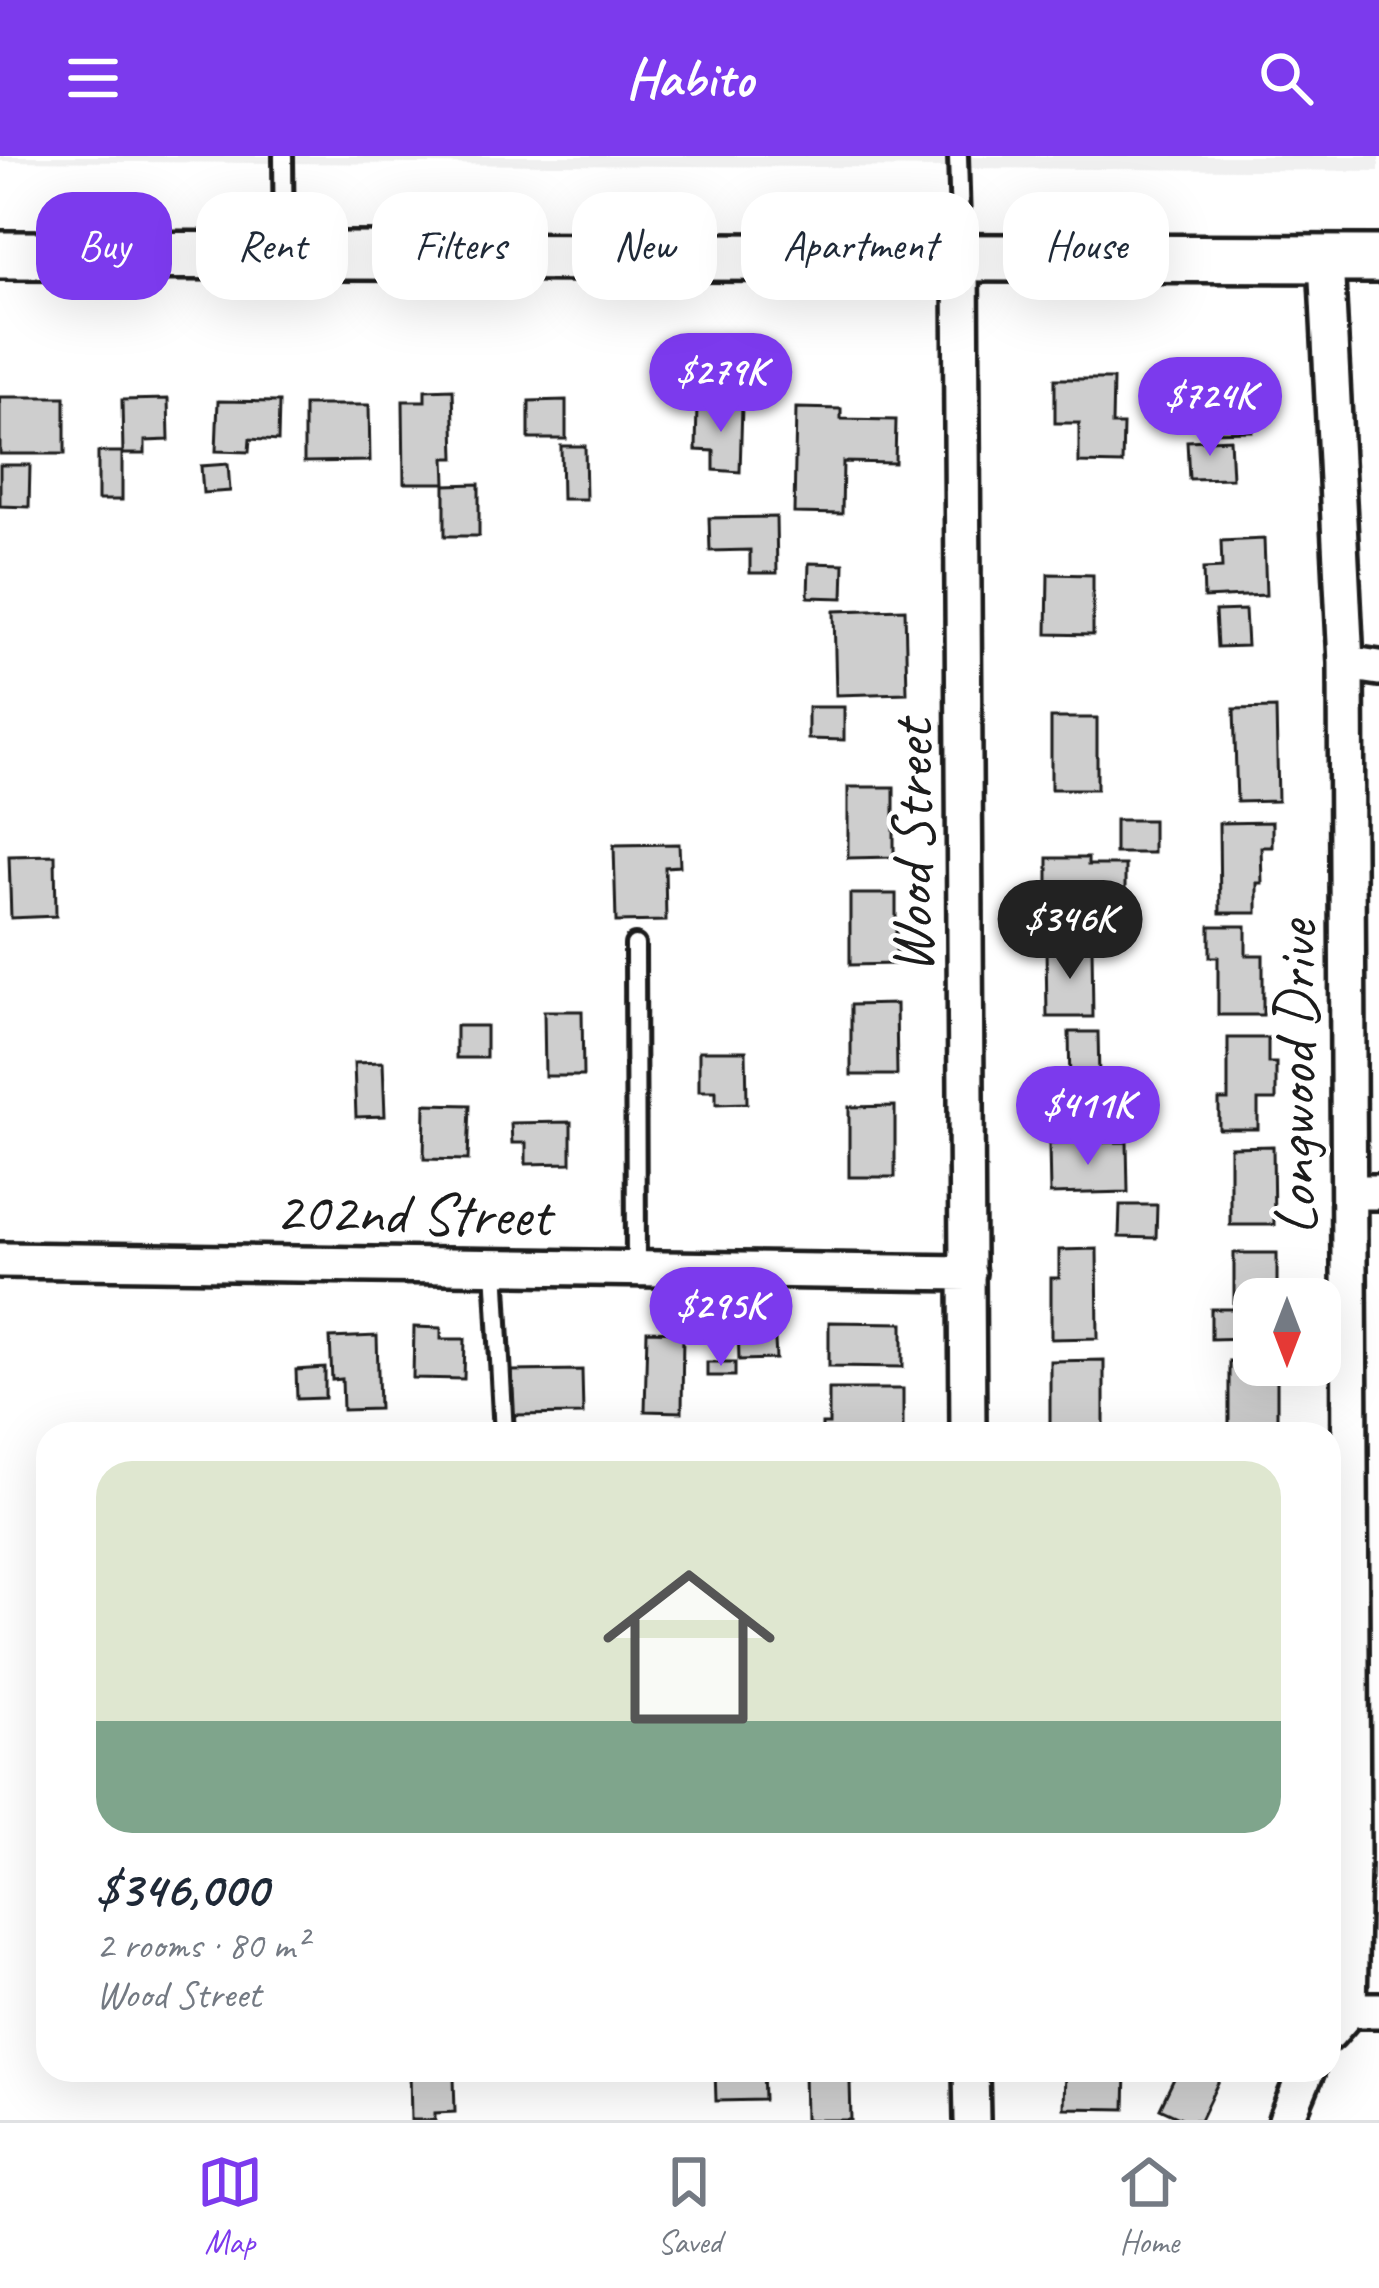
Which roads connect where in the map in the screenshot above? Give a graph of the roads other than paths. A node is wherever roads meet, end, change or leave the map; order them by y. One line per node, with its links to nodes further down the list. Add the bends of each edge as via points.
1 (283, 156): 3 (lane)
2 (958, 156): 4 (lane)
3 (283, 192)
4 (959, 192)
5 (0, 254): 6 (street)
6 (196, 255)
7 (348, 256): 8 (street)
8 (741, 258)
9 (979, 259): 10 (street)
10 (1326, 260): 11 (street); 13 (street, Longwood Drive)
11 (1379, 260)
12 (961, 300): 19 (street, Wood Street)
13 (1363, 666): 15 (street, Longwood Drive)
14 (635, 945): 18 (lane)
15 (1364, 1192): 22 (street, Longwood Drive)
16 (0, 1260): 17 (street, 202nd Street)
17 (495, 1267): 18 (street, 202nd Street); 20 (lane)
18 (636, 1269): 19 (street, 202nd Street)
19 (968, 1273): 21 (street, Wood Street)
20 (504, 1422)
21 (968, 1422)
22 (1365, 1565): 23 (street, Longwood Drive)
23 (1352, 2018)
24 (971, 2082): 26 (street)
25 (1302, 2082): 27 (street)
26 (971, 2120)
27 (1286, 2120)

